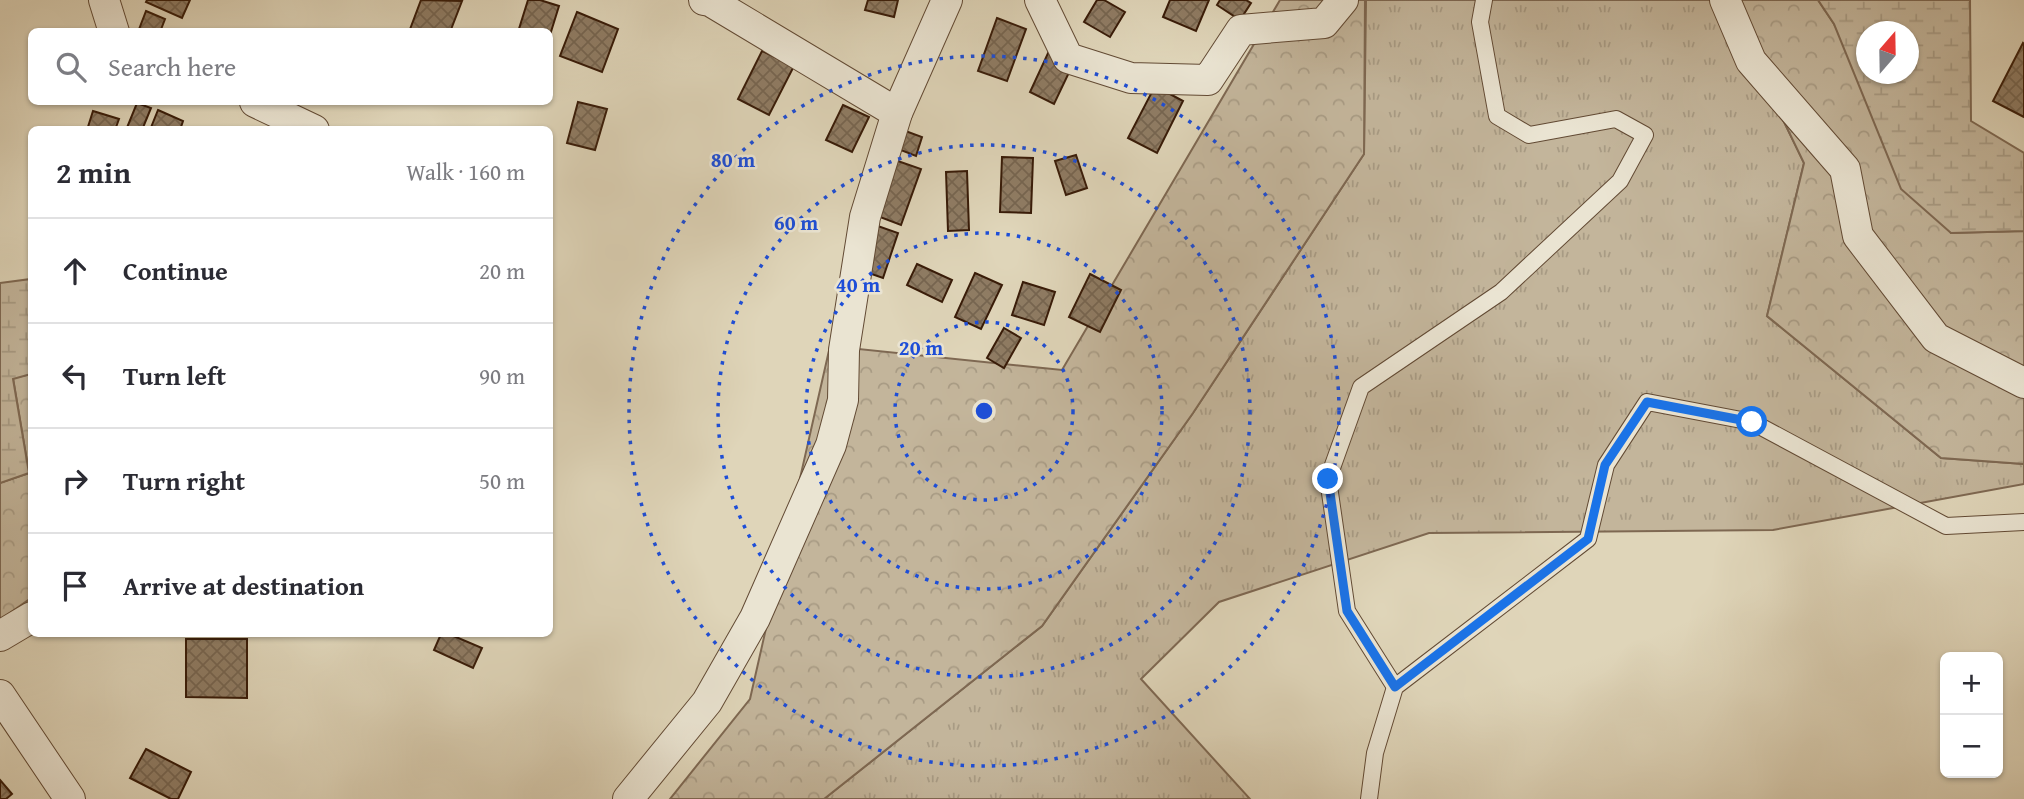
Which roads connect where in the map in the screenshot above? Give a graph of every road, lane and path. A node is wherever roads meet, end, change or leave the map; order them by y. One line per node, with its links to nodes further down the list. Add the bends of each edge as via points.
1 (104, 0): 9 (street)
2 (704, 0): 11 (street)
3 (947, 0): 4 (street); 11 (street)
4 (962, 0)
5 (1040, 0): 6 (street, via 1068,58 1131,78 1208,80 1241,30 1324,23)
6 (1343, 0)
7 (1484, 0): 17 (lane, via 1480,22 1497,116 1529,135 1616,119 1645,135 1620,181 1502,292 1362,387 1328,479 1347,611)
8 (1725, 0): 13 (street, via 1751,61 1845,169 1858,236 1936,338)
9 (113, 28)
10 (261, 105): 12 (street)
11 (897, 113): 20 (street, via 865,217 844,350 843,400 831,445 755,618 707,702)
12 (306, 126)
13 (2024, 383)
14 (2024, 522): 17 (lane, via 1946,526 1752,422 1647,402 1605,465 1588,539)
15 (28, 619): 16 (street)
16 (0, 636)
17 (1395, 687): 21 (lane, via 1374,753)
18 (0, 695): 19 (street)
19 (71, 799)
20 (628, 799)
21 (1369, 799)

